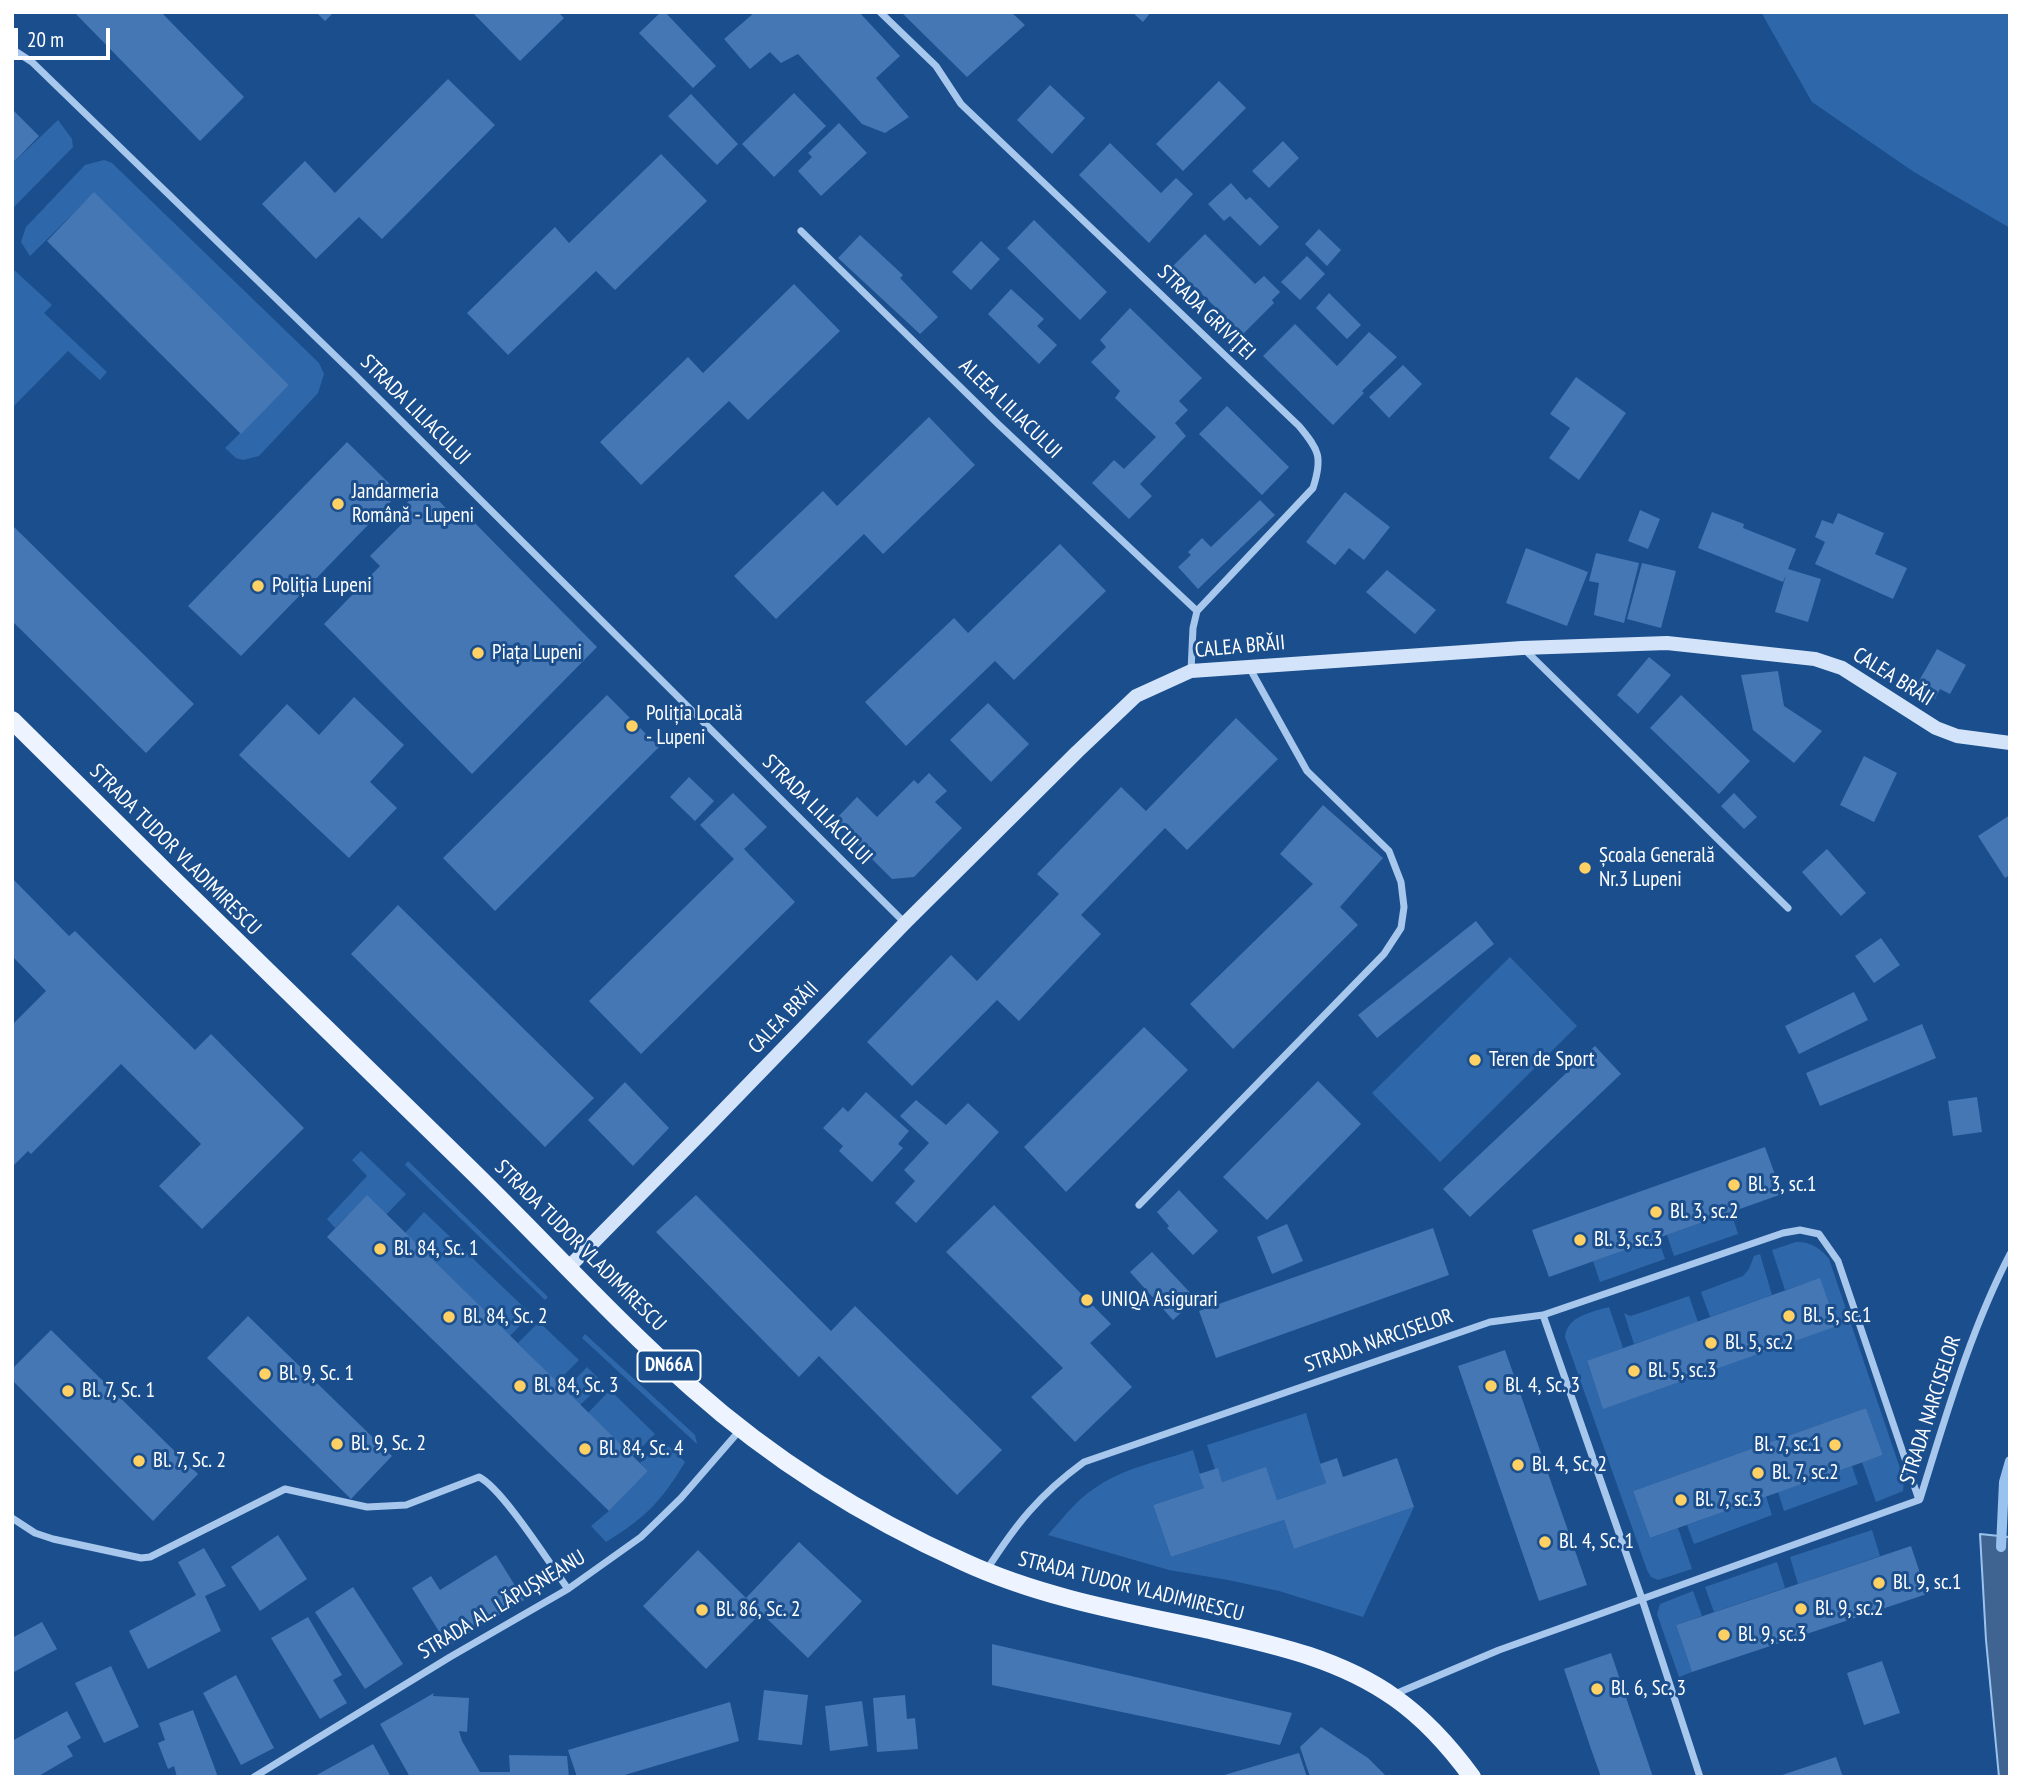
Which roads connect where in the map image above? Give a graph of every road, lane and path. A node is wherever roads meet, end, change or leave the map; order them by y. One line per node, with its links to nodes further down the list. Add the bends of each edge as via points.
1 (880, 12): 4 (street, STRADA GRIVIŢEI, via 936,66 971,114 1313,443 1319,456 1313,488)
2 (12, 49): 11 (street, STRADA LILIACULUI, via 42,72 355,375)
3 (801, 230): 4 (street, ALEEA LILIACULUI)
4 (1197, 611): 7 (street)
5 (1522, 648): 6 (main road, CALEA BRĂII); 9 (main road, CALEA BRĂII, via 1667,643 1815,659 1842,668 1936,728 1957,736); 10 (street)
6 (1248, 666): 7 (main road, CALEA BRĂII); 12 (street, via 1307,771 1389,850 1401,882 1401,928 1384,954)
7 (1191, 671): 11 (main road, CALEA BRĂII, via 1136,696)
8 (12, 720): 14 (main road, STRADA TUDOR VLADIMIRESCU / DN66A)
9 (2010, 743)
10 (1788, 908)
11 (905, 923): 14 (main road, CALEA BRĂII)
12 (1139, 1205)
13 (2010, 1254): 17 (street, STRADA NARCISELOR, via 1961,1370)
14 (569, 1267): 16 (main road, STRADA TUDOR VLADIMIRESCU / DN66A, via 693,1389)
15 (1543, 1314): 17 (street, STRADA NARCISELOR, via 1783,1233 1819,1234 1838,1261); 19 (street, STRADA NARCISELOR, via 1490,1322 1084,1462 1055,1483 1014,1528); 21 (street)
16 (741, 1429): 19 (main road, STRADA TUDOR VLADIMIRESCU / DN66A, via 858,1508); 20 (street, STRADA AL. LĂPUȘNEANU, via 641,1537)
17 (1919, 1500): 21 (street, STRADA NARCISELOR)
18 (12, 1518): 20 (street, via 53,1539 141,1558 285,1489 367,1507 406,1505 479,1477 488,1481)
19 (986, 1572): 22 (main road, STRADA TUDOR VLADIMIRESCU / DN66A, via 1057,1595 1279,1646 1326,1661)
20 (568, 1589): 23 (street, STRADA AL. LĂPUȘNEANU)
21 (1642, 1600): 22 (street, STRADA NARCISELOR, via 1499,1650); 25 (street)
22 (1392, 1696): 24 (main road, STRADA TUDOR VLADIMIRESCU / DN66A, via 1441,1738)
23 (254, 1777)
24 (1472, 1777)
25 (1700, 1777)

